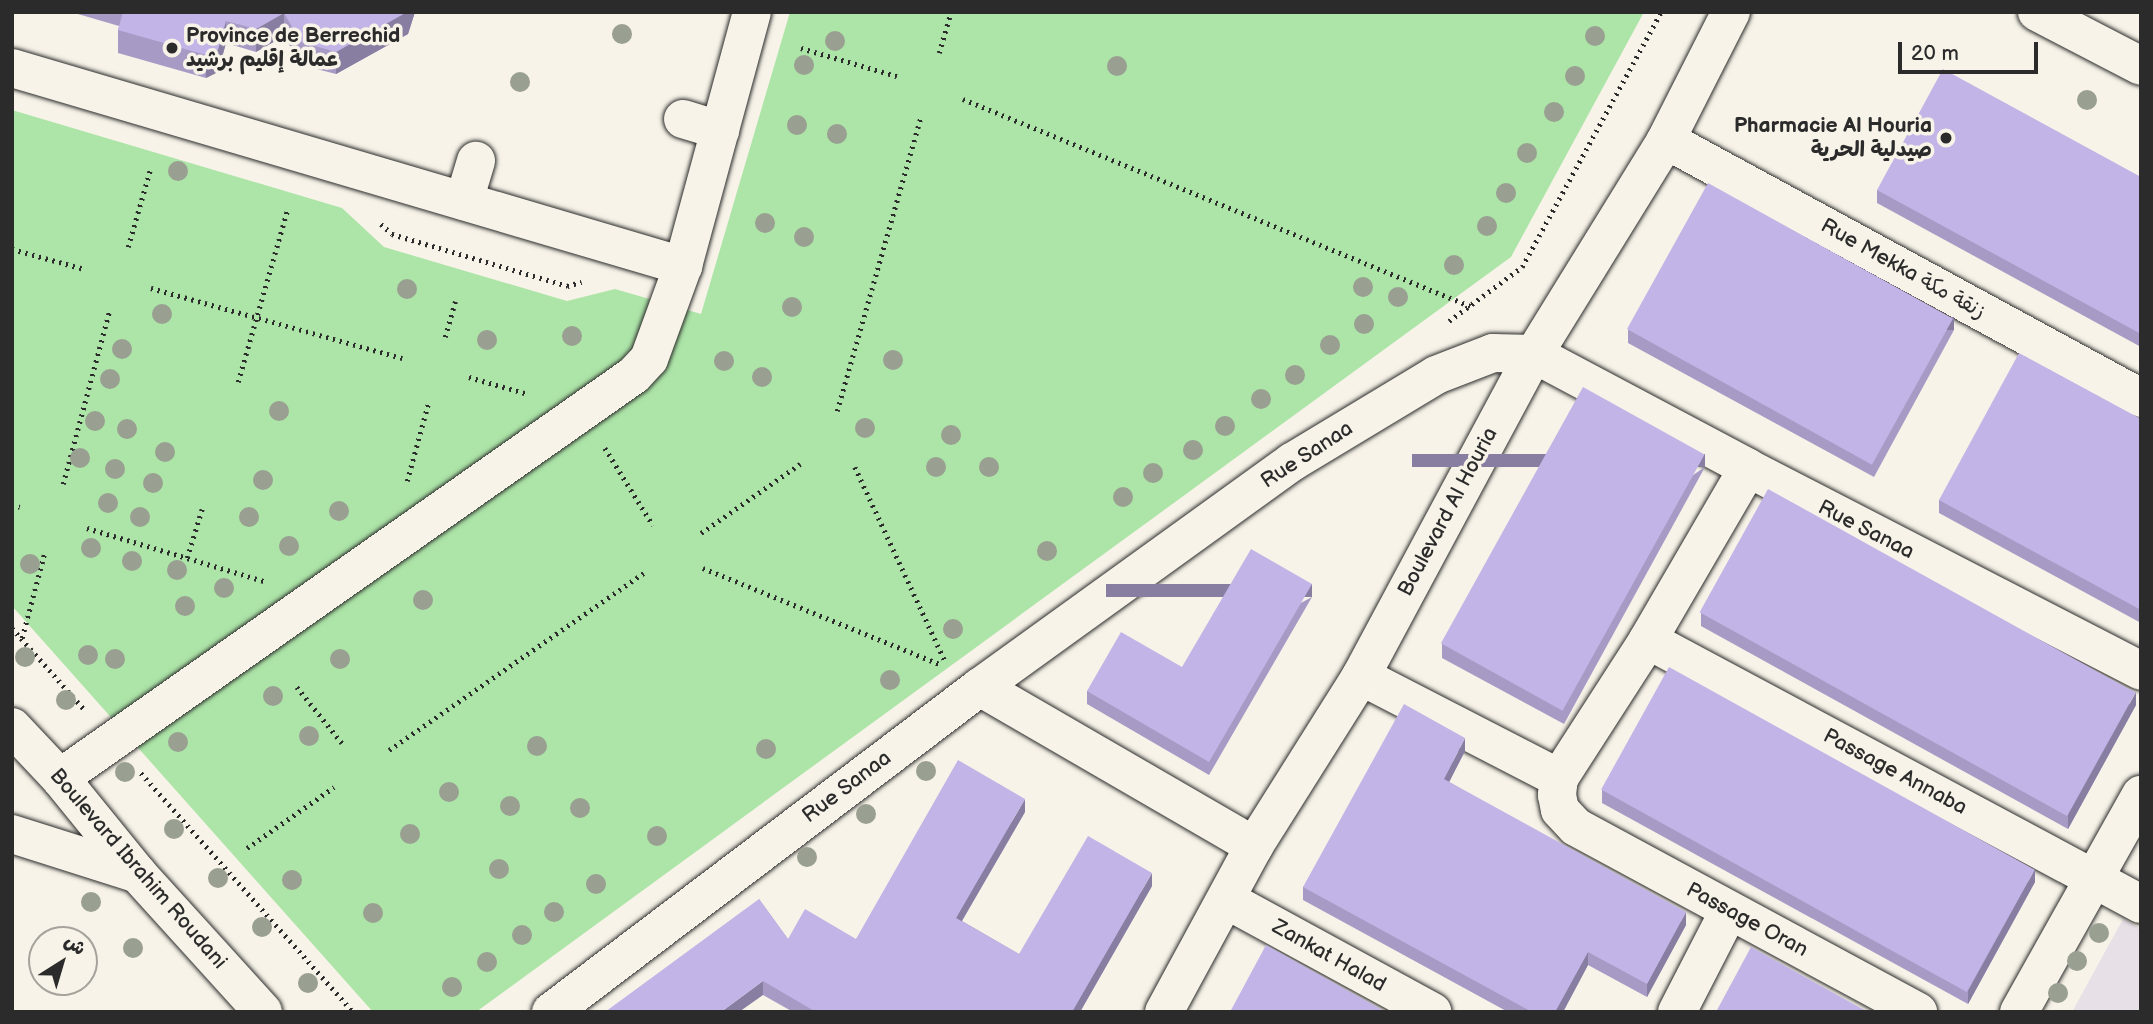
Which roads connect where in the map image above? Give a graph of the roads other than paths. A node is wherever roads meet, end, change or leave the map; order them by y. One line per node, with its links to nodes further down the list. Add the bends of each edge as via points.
1 (751, 12): 7 (street)
2 (1731, 12): 8 (street, Boulevard Al Houria)
3 (2037, 12): 4 (street)
4 (2141, 66)
5 (12, 68): 10 (street)
6 (683, 119): 7 (street)
7 (720, 130): 11 (street)
8 (1666, 140): 12 (street, Boulevard Al Houria); 13 (street, Rue Mekka زنقة مكة)
9 (476, 161): 10 (street)
10 (464, 201): 11 (street)
11 (684, 265): 20 (street, via 649,359 634,375)
12 (1534, 354): 14 (street, Rue Sanaa); 17 (street, Boulevard Al Houria); 18 (street, Rue Sanaa, via 1493,353 1436,375 1292,462)
13 (2141, 398)
14 (1748, 468): 15 (street); 16 (street, Rue Sanaa)
15 (1648, 640): 21 (street); 26 (street, Passage Annaba)
16 (2141, 671)
17 (1361, 676): 21 (street); 24 (street, Boulevard Al Houria)
18 (979, 687): 24 (street); 31 (street, Rue Sanaa)
19 (12, 727): 20 (street, Boulevard Ibrahim Roudani)
20 (60, 778): 25 (street, Boulevard Ibrahim Roudani)
21 (1559, 778): 29 (street, Passage Oran, via 1560,810 1576,827)
22 (2141, 795): 26 (street)
23 (12, 834): 25 (street)
24 (1254, 846): 27 (street, Boulevard Al Houria)
25 (138, 874): 30 (street, Boulevard Ibrahim Roudani)
26 (2093, 878): 28 (street, Passage Annaba); 36 (street)
27 (1227, 900): 32 (street, Boulevard Al Houria); 33 (street, Zankat Halad)
28 (2141, 904)
29 (1729, 911): 34 (street); 35 (street, Passage Oran)
30 (264, 1012)
31 (551, 1012)
32 (1164, 1012)
33 (1432, 1012)
34 (1677, 1012)
35 (1919, 1012)
36 (2019, 1012)

